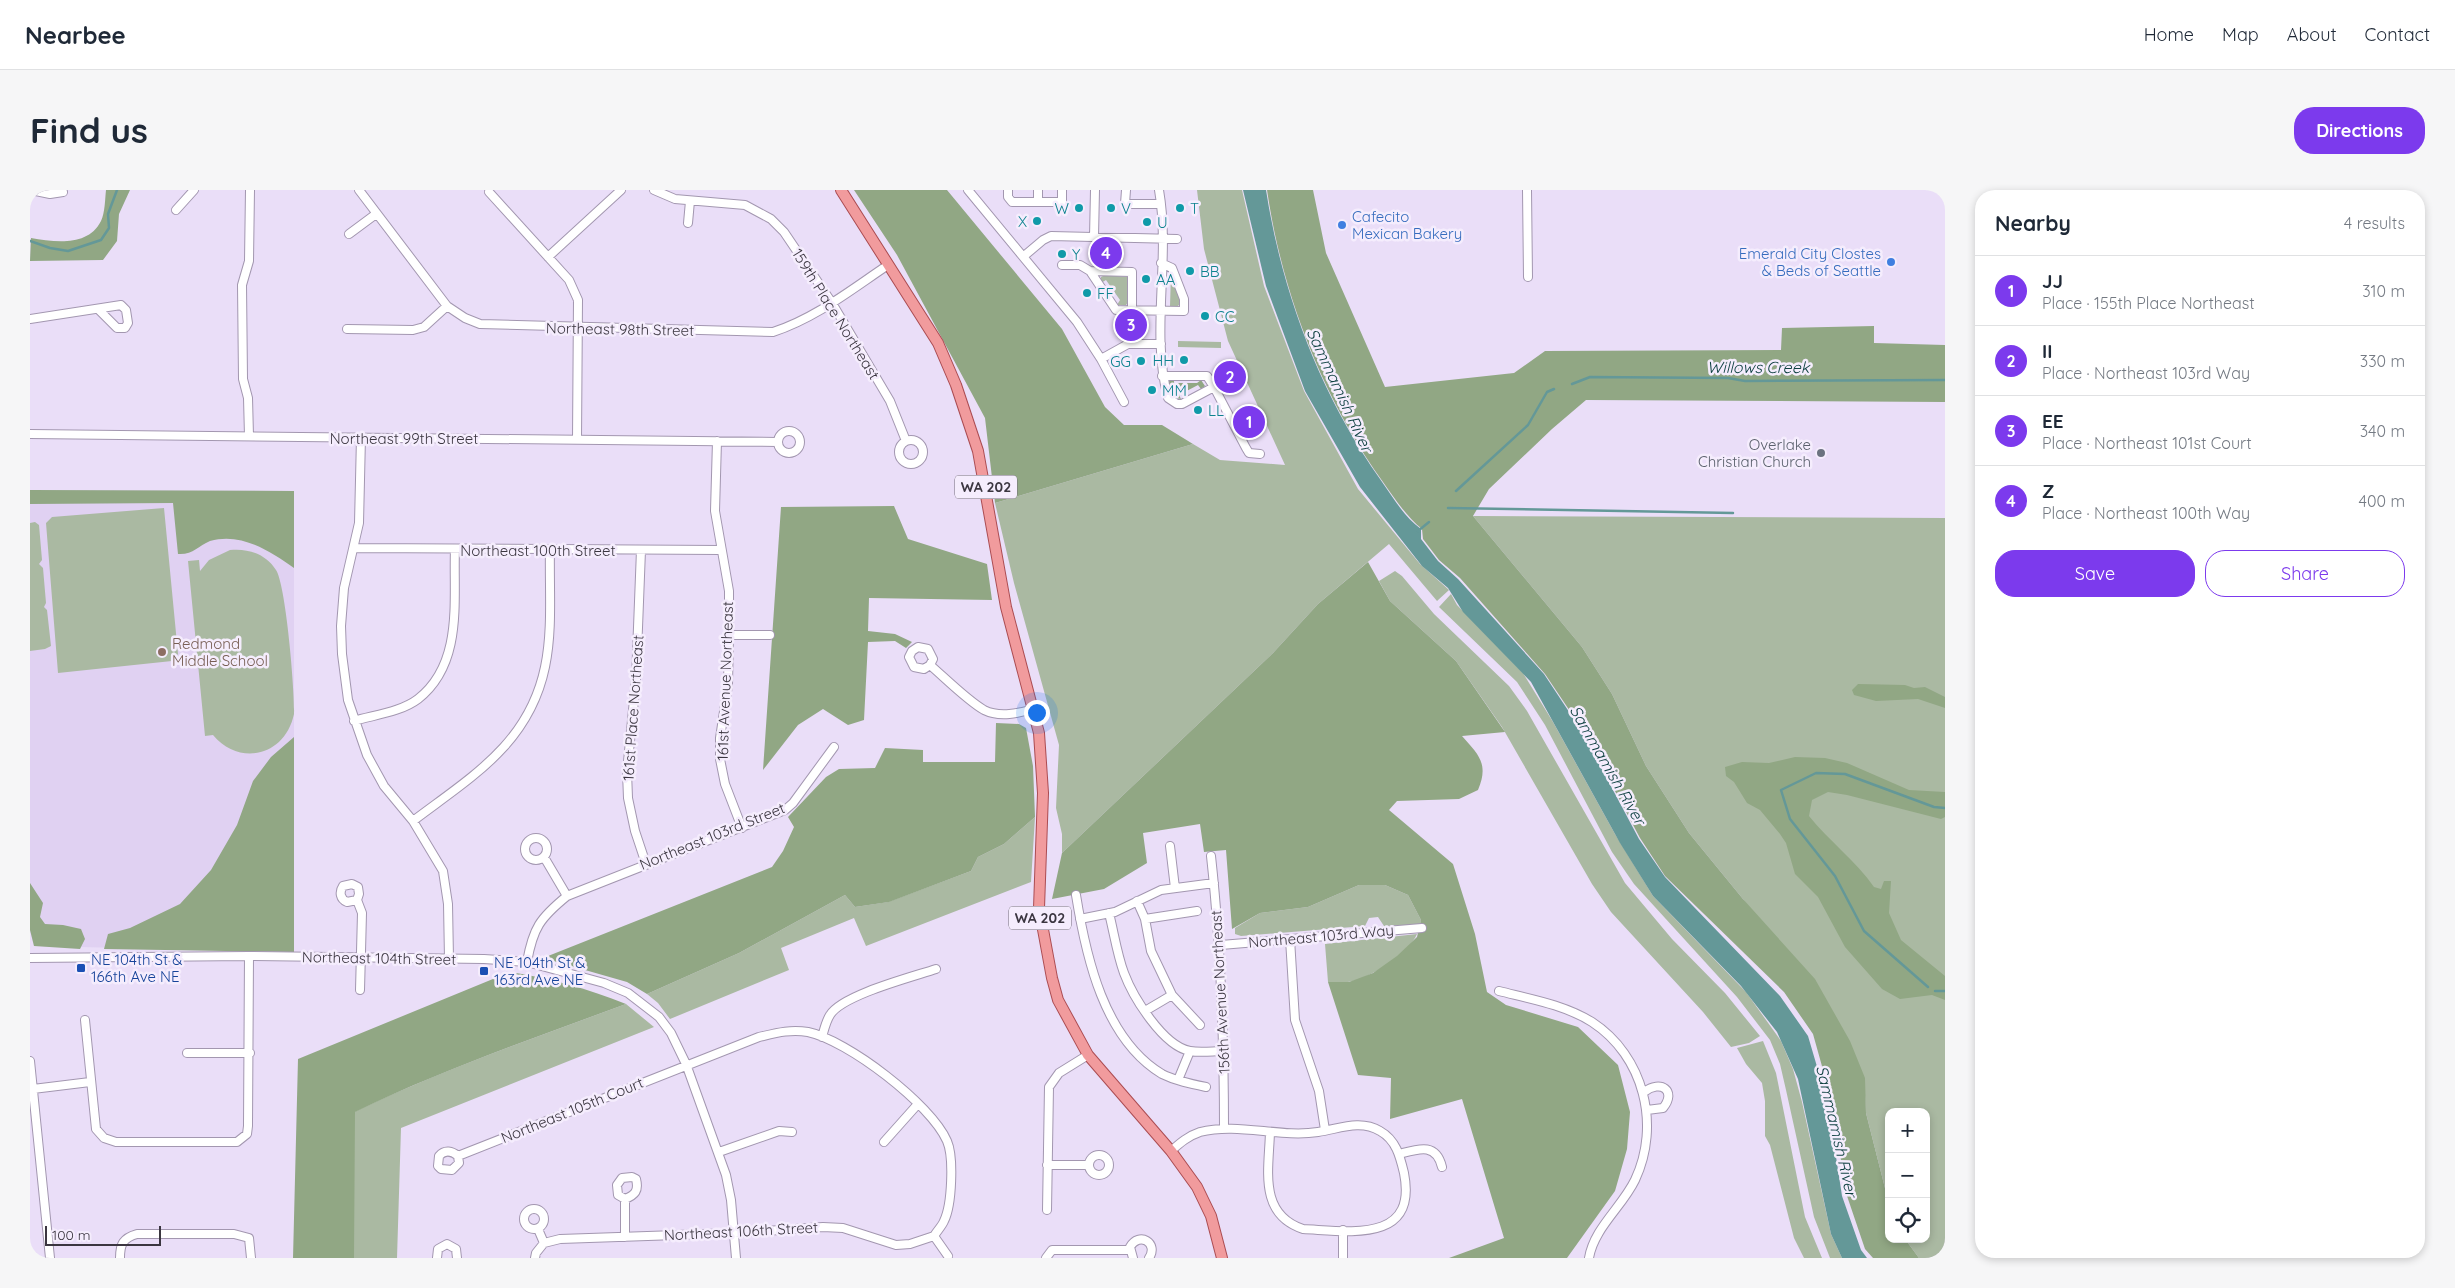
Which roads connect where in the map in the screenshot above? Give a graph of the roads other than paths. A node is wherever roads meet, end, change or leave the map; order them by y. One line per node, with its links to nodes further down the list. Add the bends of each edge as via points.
1 (30, 190): 15 (street, via 50,194)
2 (194, 190): 21 (street)
3 (250, 190): 49 (street, via 249,261 242,285 243,379 248,398)
4 (359, 190): 22 (street)
5 (621, 190): 29 (street)
6 (654, 190): 18 (street)
7 (841, 190): 31 (main road, WA 202)
8 (968, 190): 28 (street)
9 (1038, 190): 19 (street)
10 (1062, 190): 19 (street, via 1062,202)
11 (1095, 190): 25 (street)
12 (1126, 190): 20 (street, via 1125,204)
13 (1159, 190): 20 (street)
14 (1527, 190): 34 (street)
15 (63, 192)
16 (489, 192): 29 (street)
17 (1008, 193): 19 (street, via 1012,202)
18 (690, 201): 23 (street); 35 (street, 159th Place Northeast, via 745,205 771,219 784,232)
19 (1038, 202)
20 (1161, 204): 26 (street)
21 (176, 210)
22 (376, 214): 24 (street); 36 (street)
23 (688, 223)
24 (349, 234)
25 (1094, 237): 26 (street); 28 (street, via 1051,236)
26 (1162, 238): 27 (street); 30 (street)
27 (1177, 239)
28 (1024, 256): 44 (street, via 1077,322)
29 (548, 257): 41 (street, via 575,290)
30 (1161, 263): 39 (street); 39 (street, via 1172,268 1184,299 1184,311)
31 (888, 264): 35 (street, Northeast 98th Street); 64 (main road, WA 202, via 938,343 971,425 982,467 1006,607)
32 (1062, 265): 33 (street, via 1080,265)
33 (1090, 271): 38 (street, via 1116,310); 38 (street, via 1132,272)
34 (1528, 276)
35 (832, 303): 41 (street, Northeast 98th Street, via 773,332); 52 (street, 159th Place Northeast, via 890,401)
36 (447, 306): 41 (street, Northeast 98th Street, via 480,324); 42 (street, via 424,327 413,330)
37 (99, 310): 40 (street)
38 (1132, 310): 39 (street)
39 (1161, 311): 43 (street)
40 (30, 319)
41 (579, 328): 51 (street)
42 (347, 329)
43 (1161, 344): 44 (street, via 1128,344); 45 (street)
44 (1101, 359): 47 (street)
45 (1162, 376): 46 (street, via 1207,376); 46 (street, via 1168,398 1177,404)
46 (1214, 387): 55 (street, via 1249,453)
47 (1124, 402)
48 (30, 434): 49 (street, Northeast 99th Street)
49 (249, 436): 50 (street, Northeast 99th Street)
50 (361, 437): 51 (street, Northeast 99th Street); 56 (street, via 361,504)
51 (577, 439): 53 (street, Northeast 99th Street)
52 (906, 440)
53 (717, 441): 54 (street, Northeast 99th Street); 60 (street, 161st Avenue Northeast, via 715,511)
54 (778, 442)
55 (1260, 454)
56 (354, 548): 57 (street, Northeast 100th Street); 65 (street, via 344,588 341,626 342,654)
57 (455, 549): 58 (street, Northeast 100th Street); 65 (street, via 452,640 442,670 418,699 404,707)
58 (550, 550): 59 (street, Northeast 100th Street); 67 (street, via 545,667 527,714 515,736 499,753)
59 (642, 550): 60 (street, Northeast 100th Street); 72 (street, 161st Place Northeast, via 636,679 627,772 628,798)
60 (721, 550): 61 (street, 161st Avenue Northeast, via 729,591)
61 (729, 635): 62 (street); 68 (street, 161st Avenue Northeast, via 728,685 720,759 725,784)
62 (770, 635)
63 (930, 665): 64 (street, via 985,710 1016,714)
64 (1034, 709): 103 (main road, WA 202, via 1042,772 1038,908 1058,1000)
65 (354, 721): 67 (street, via 366,755 384,786)
66 (834, 747): 68 (street, Northeast 103rd Street, via 793,803 785,810)
67 (413, 821): 89 (street, via 443,871 448,904)
68 (742, 828): 72 (street, Northeast 103rd Street)
69 (1170, 846): 74 (street)
70 (1211, 856): 73 (street, 156th Avenue Northeast)
71 (544, 857): 76 (street)
72 (646, 864): 76 (street, Northeast 103rd Street)
73 (1214, 882): 74 (street); 85 (street, 156th Avenue Northeast)
74 (1175, 888): 78 (street, via 1162,890)
75 (1076, 895): 81 (street)
76 (567, 896): 90 (street, Northeast 103rd Street, via 544,914 536,929)
77 (357, 900): 88 (street, via 362,913)
78 (1137, 902): 80 (street); 82 (street)
79 (1197, 911): 82 (street)
80 (1109, 913): 81 (street); 95 (street, via 1124,973)
81 (1080, 919): 106 (street, via 1096,985 1113,1020 1125,1039 1152,1066)
82 (1145, 919): 94 (street, via 1151,951)
83 (1422, 928): 84 (street, Northeast 103rd Way)
84 (1290, 939): 85 (street, Northeast 103rd Way); 114 (street, via 1295,1020 1319,1091)
85 (1221, 945): 100 (street, 156th Avenue Northeast)
86 (249, 956): 87 (street, Northeast 104th Street); 88 (street, Northeast 104th Street); 102 (street)
87 (30, 958)
88 (360, 958): 89 (street, Northeast 104th Street); 92 (street)
89 (449, 958): 90 (street, Northeast 104th Street)
90 (527, 962): 105 (street, Northeast 104th Street, via 604,983 645,1004 671,1033)
91 (936, 969): 98 (street, via 839,1006 830,1015)
92 (360, 990)
93 (1499, 991): 110 (street, via 1559,1007 1592,1022 1616,1043 1631,1064)
94 (1172, 995): 95 (street); 97 (street)
95 (1145, 1011): 99 (street, via 1168,1039)
96 (85, 1020): 107 (street)
97 (1200, 1025)
98 (822, 1037): 105 (street, Northeast 105th Court, via 788,1030 759,1037); 111 (street, Northeast 105th Court, via 880,1070)
99 (1190, 1051): 100 (street); 106 (street)
100 (1224, 1051): 113 (street, 156th Avenue Northeast)
101 (187, 1053): 102 (street)
102 (250, 1053): 107 (street, via 247,1134 243,1139 229,1143 116,1142 104,1138 96,1129)
103 (1088, 1055): 118 (main road, WA 202); 122 (street, via 1052,1080 1047,1098)
104 (30, 1061): 109 (street)
105 (686, 1064): 119 (street, Northeast 104th Street); 121 (street, Northeast 105th Court)
106 (1178, 1080): 108 (street)
107 (90, 1082): 109 (street)
108 (1206, 1087)
109 (32, 1089): 136 (street)
110 (1644, 1092): 112 (street); 112 (street, via 1650,1086 1658,1085 1669,1094 1663,1108)
111 (918, 1105): 117 (street); 130 (street, Northeast 105th Court, via 938,1127 950,1153 950,1203 945,1220)
112 (1647, 1110): 146 (street, via 1640,1170 1593,1243)
113 (1224, 1130): 116 (street); 118 (street, via 1190,1136)
114 (1325, 1130): 116 (street); 120 (street, via 1358,1124 1371,1126 1391,1139)
115 (792, 1132): 119 (street, via 779,1131)
116 (1270, 1132): 128 (street, via 1271,1198 1282,1218 1303,1229)
117 (884, 1142)
118 (1171, 1151): 144 (main road, WA 202, via 1211,1216)
119 (718, 1152): 129 (street, Northeast 104th Street, via 732,1200)
120 (1399, 1154): 124 (street, via 1418,1149 1430,1150 1439,1157); 128 (street, via 1406,1184 1401,1213 1379,1229)
121 (458, 1156)
122 (1047, 1165): 123 (street); 126 (street)
123 (1089, 1165)
124 (1442, 1167)
125 (625, 1199): 131 (street)
126 (1047, 1210)
127 (538, 1229): 132 (street)
128 (1343, 1230): 145 (street)
129 (735, 1233): 130 (street, Northeast 106th Street, via 843,1228 896,1245); 131 (street, Northeast 106th Street); 142 (street, Northeast 104th Street)
130 (934, 1236): 134 (street)
131 (624, 1237): 132 (street, Northeast 106th Street)
132 (544, 1242): 141 (street)
133 (1131, 1254): 135 (street, via 1064,1249 1052,1250); 143 (street, via 1134,1241 1144,1239 1152,1246)
134 (948, 1256)
135 (1046, 1257)
136 (50, 1258)
137 (120, 1258): 138 (street, via 122,1243 137,1234 234,1234 249,1238)
138 (251, 1258)
139 (437, 1258): 140 (street, via 438,1249 447,1244 456,1249)
140 (457, 1258)
141 (535, 1258)
142 (736, 1258)
143 (1149, 1258)
144 (1222, 1258)
145 (1343, 1258)
146 (1589, 1258)

